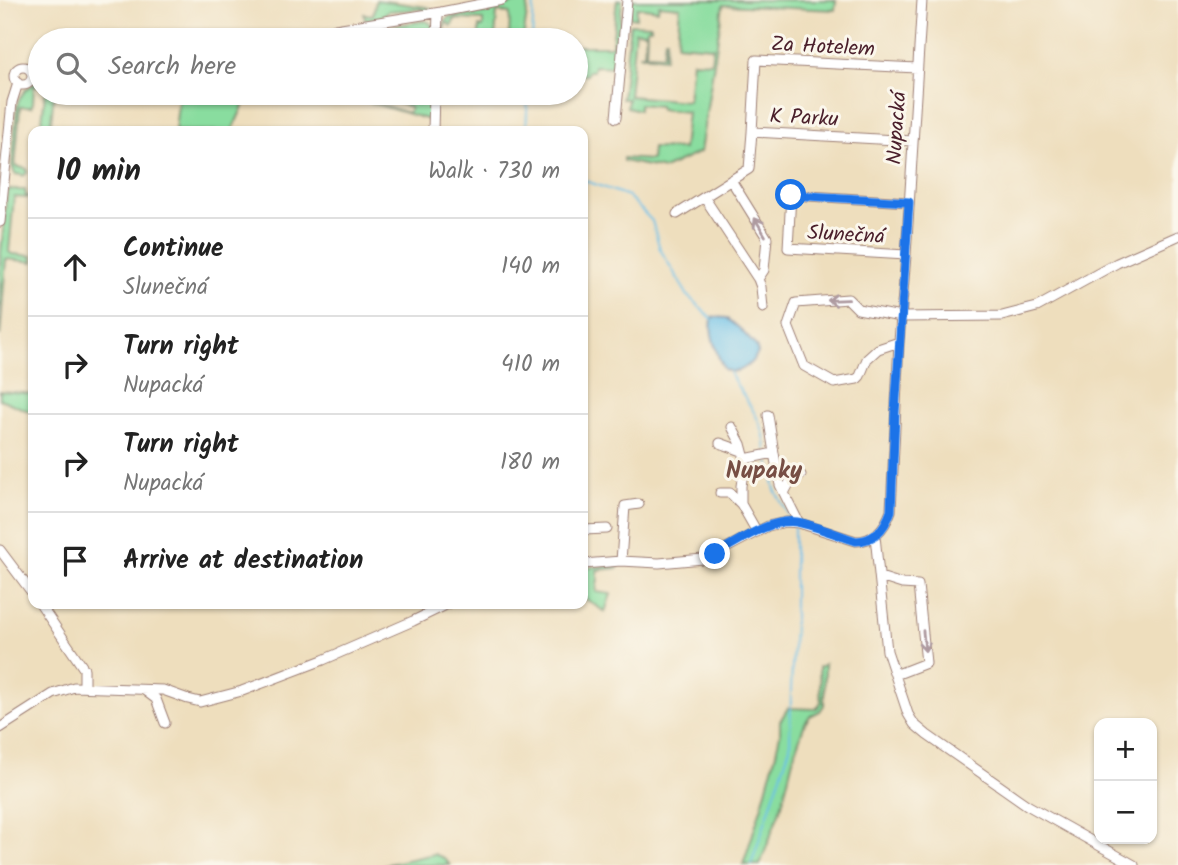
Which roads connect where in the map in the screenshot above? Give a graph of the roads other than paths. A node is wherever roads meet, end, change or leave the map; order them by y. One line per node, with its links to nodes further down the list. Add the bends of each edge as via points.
1 (502, 0): 4 (street)
2 (627, 0): 12 (street)
3 (922, 0): 7 (street, Nupacká)
4 (438, 13): 5 (street); 6 (street)
5 (343, 28)
6 (437, 28)
7 (918, 68): 14 (street, Za Hotelem, via 756,60); 15 (street, Nupacká)
8 (28, 69): 10 (street, via 18,68 14,76)
9 (28, 82): 10 (street)
10 (18, 83): 20 (street, via 12,102)
11 (434, 105): 13 (street)
12 (616, 118)
13 (433, 126)
14 (752, 132): 15 (street, K Parku); 16 (street, K Parku, via 750,169)
15 (913, 141): 18 (street, Nupacká)
16 (732, 180): 17 (street, K Parku); 23 (street, one-way to 16, via 764,270 767,239)
17 (704, 197): 19 (street, K Parku); 23 (street)
18 (909, 202): 22 (street, Nupacká); 22 (street, Slunečná, via 791,195 788,248)
19 (677, 214)
20 (0, 222)
21 (1178, 236): 25 (street, via 1037,307 1002,316)
22 (906, 255): 25 (street, Nupacká)
23 (758, 279): 24 (street)
24 (763, 308)
25 (901, 317): 26 (street, Nupacká); 26 (street, one-way to 26, via 858,309 848,299 796,303 788,326 804,366 834,383 857,379 878,349)
26 (899, 342): 41 (street, Nupacká, via 891,511)
27 (768, 415): 30 (street)
28 (732, 427): 31 (street)
29 (720, 443): 31 (street)
30 (770, 454): 31 (street); 34 (street)
31 (743, 455): 36 (street)
32 (801, 475): 34 (street, via 791,480)
33 (720, 493): 36 (street, via 730,493)
34 (784, 494): 37 (street)
35 (639, 504): 43 (street, via 625,506)
36 (741, 504): 40 (street)
37 (793, 522): 40 (street); 41 (street, via 856,541)
38 (607, 529): 39 (street)
39 (588, 530)
40 (757, 532): 43 (street, via 703,559)
41 (875, 536): 45 (street)
42 (0, 550): 46 (street)
43 (621, 561): 44 (street)
44 (588, 564)
45 (880, 577): 49 (street, via 887,651); 49 (street, one-way to 49, via 918,585 926,663)
46 (28, 587)
47 (43, 609): 50 (street, via 84,668)
48 (438, 609): 51 (street, via 242,691 200,702)
49 (895, 675): 54 (street, via 908,714 927,735 1027,805)
50 (84, 687): 51 (street); 53 (street, via 53,694)
51 (139, 688): 52 (street, via 156,699)
52 (165, 723)
53 (0, 728)
54 (1134, 865)

